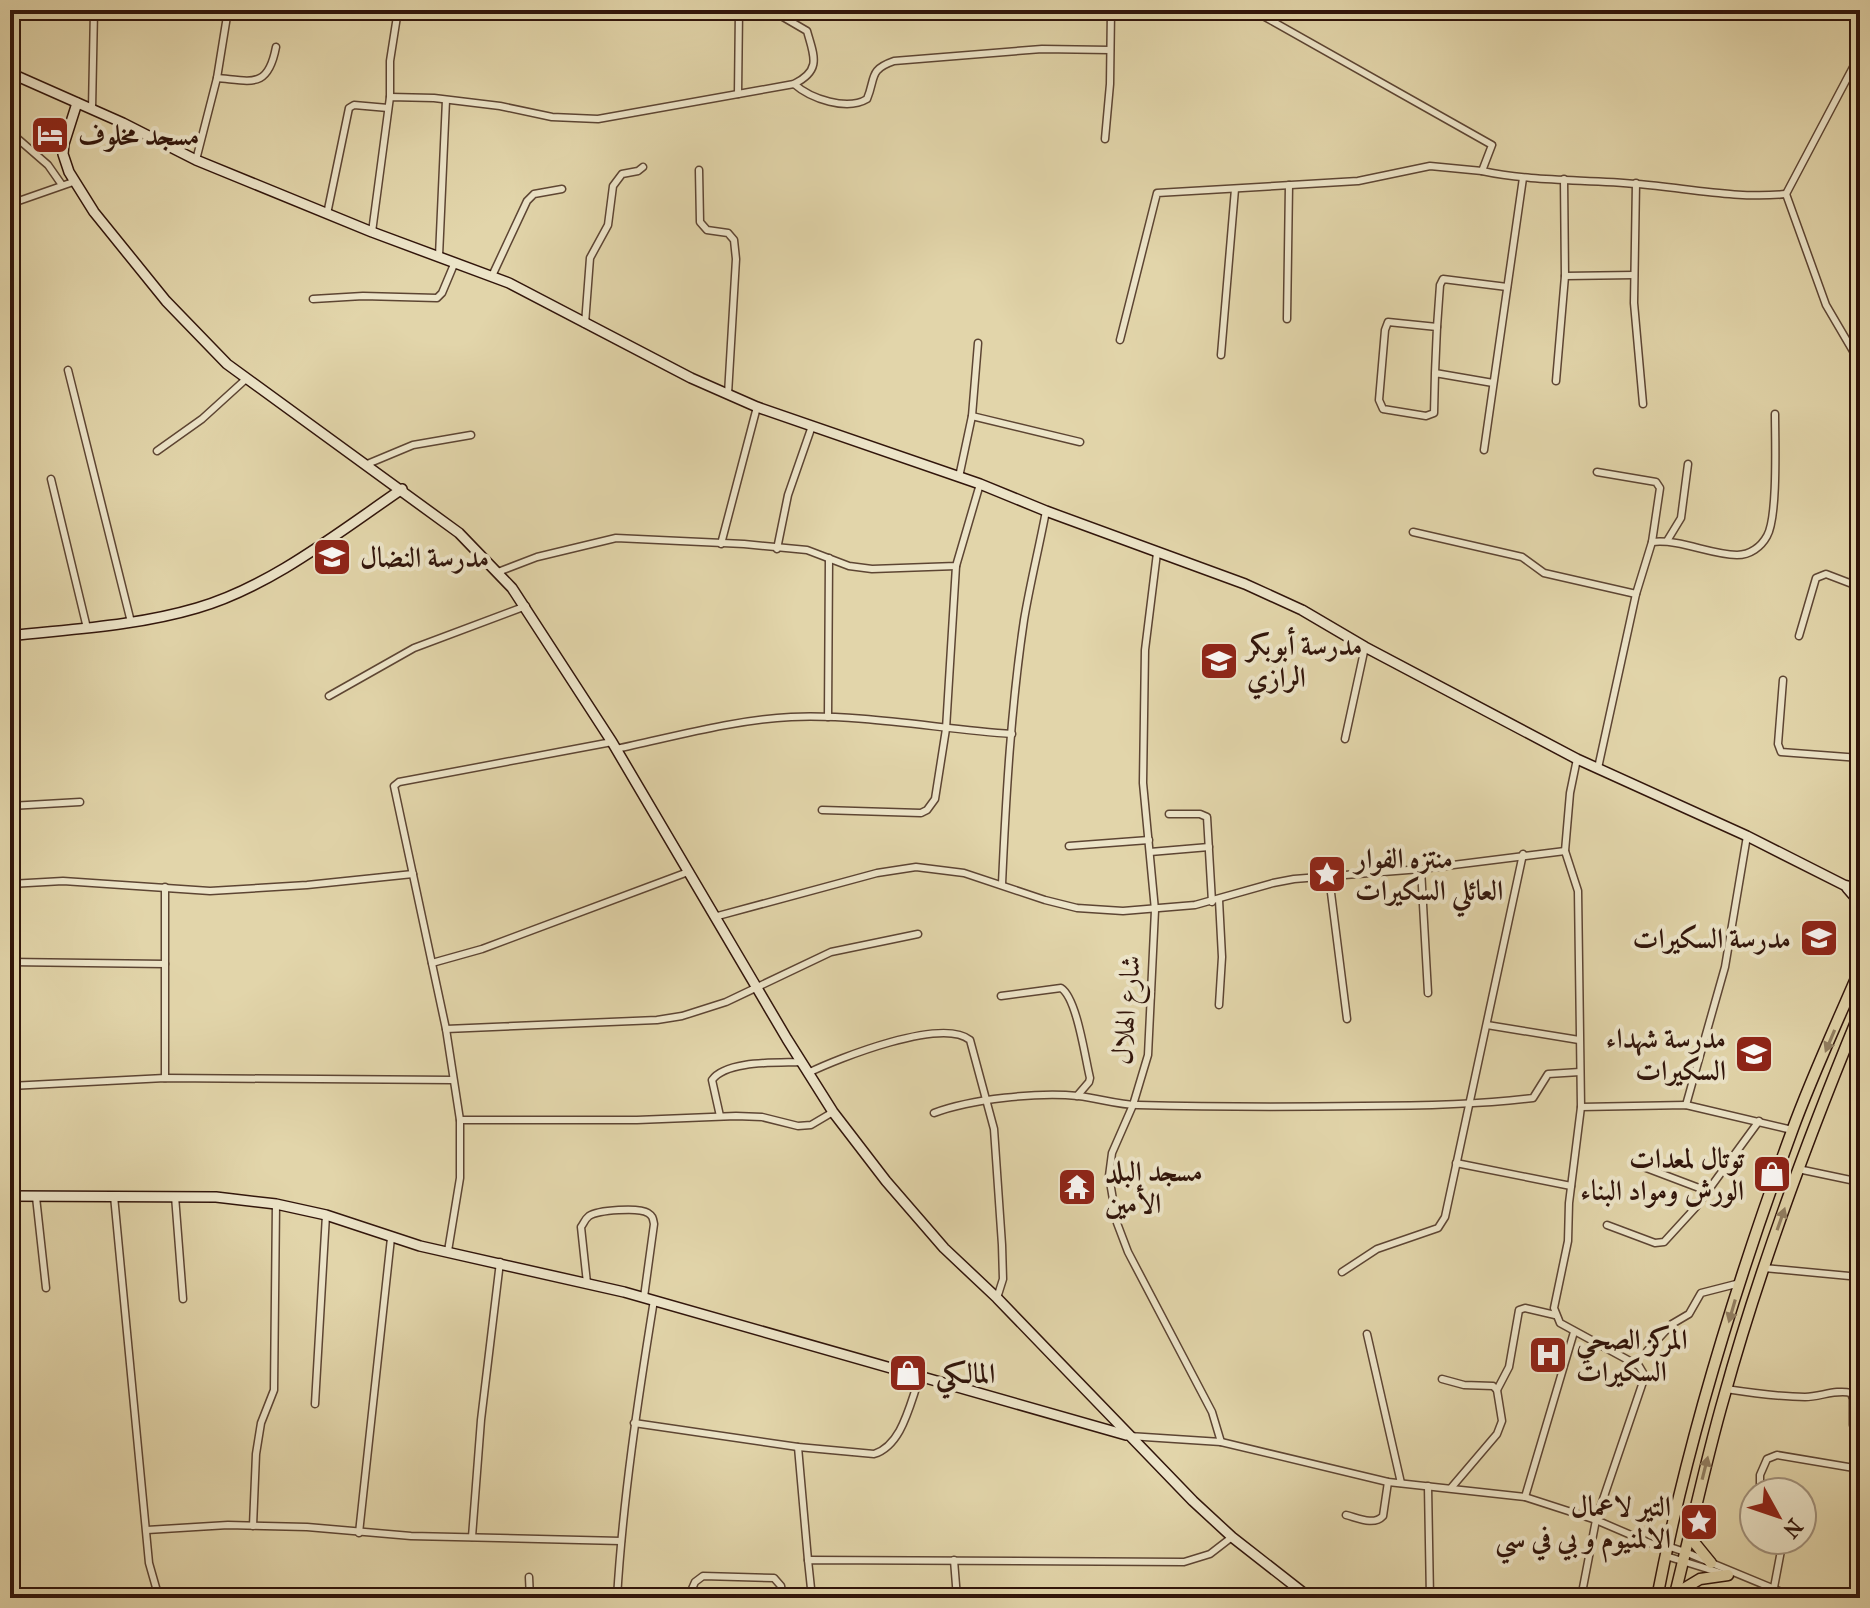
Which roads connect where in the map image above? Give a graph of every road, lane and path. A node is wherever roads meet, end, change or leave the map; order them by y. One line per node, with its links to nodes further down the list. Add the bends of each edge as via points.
1 (94, 10): 19 (street)
2 (228, 10): 12 (street)
3 (398, 10): 15 (street)
4 (739, 10): 14 (street)
5 (779, 10): 13 (street, via 807,31 812,50 812,71)
6 (1111, 10): 9 (street)
7 (1258, 10): 25 (street, via 1492,145)
8 (276, 47): 12 (street, via 272,68 262,78)
9 (1110, 50): 13 (street, via 894,61 874,74 867,99 848,104 811,97); 21 (street)
10 (1860, 54): 34 (street)
11 (10, 73): 17 (street)
12 (217, 78): 22 (street)
13 (794, 84): 14 (street)
14 (738, 94): 16 (street, via 598,119)
15 (390, 97): 16 (street); 18 (street)
16 (446, 100): 40 (street)
17 (77, 103): 19 (street); 28 (street, via 63,154)
18 (388, 108): 36 (street, via 349,108); 37 (street)
19 (92, 109): 22 (street)
20 (10, 132): 30 (street)
21 (1105, 139)
22 (196, 160): 36 (street)
23 (643, 167): 48 (street, via 622,174 613,186 608,225 590,258)
24 (699, 170): 59 (street, via 700,222 734,240)
25 (1482, 171): 26 (street); 31 (street, via 1430,166 1358,181)
26 (1523, 178): 27 (street); 45 (street)
27 (1564, 179): 29 (street); 44 (street)
28 (73, 182): 30 (street); 56 (street, via 166,301)
29 (1636, 183): 34 (street, via 1754,197); 42 (street)
30 (62, 185): 35 (street)
31 (1289, 185): 33 (street); 47 (street)
32 (562, 189): 43 (street, via 534,194 527,201)
33 (1235, 189): 50 (street, via 1157,193); 52 (street)
34 (1786, 194): 53 (street, via 1826,305)
35 (10, 204)
36 (327, 214): 37 (street)
37 (372, 232): 40 (street)
38 (10, 239): 39 (street)
39 (16, 253)
40 (439, 256): 41 (street)
41 (455, 262): 43 (street); 46 (street, via 437,298)
42 (1634, 275): 44 (street); 60 (street)
43 (492, 276): 48 (street)
44 (1565, 276): 57 (street)
45 (1507, 287): 49 (street, via 1443,279); 58 (street)
46 (313, 299)
47 (1287, 319)
48 (585, 324): 59 (street)
49 (1437, 327): 55 (street); 55 (street, via 1388,322 1380,405 1389,412 1431,415 1436,408)
50 (1120, 340)
51 (978, 343): 63 (street)
52 (1221, 355)
53 (1860, 363)
54 (68, 370): 89 (street)
55 (1435, 373): 58 (street)
56 (246, 379): 68 (street); 70 (street)
57 (1556, 381)
58 (1493, 383): 67 (street)
59 (728, 394): 61 (street)
60 (1643, 404)
61 (757, 407): 64 (street); 80 (street)
62 (1775, 414): 78 (street, via 1771,526 1766,538 1749,554 1737,555)
63 (972, 416): 66 (street); 72 (street)
64 (812, 426): 72 (street); 81 (street, via 788,495)
65 (471, 435): 70 (street, via 413,445)
66 (1080, 442)
67 (1484, 450)
68 (157, 451)
69 (1688, 464): 78 (street, via 1681,518)
70 (365, 465): 75 (street)
71 (1597, 472): 79 (street, via 1660,485)
72 (959, 477): 74 (street)
73 (51, 479): 90 (street)
74 (980, 484): 76 (street); 84 (street)
75 (402, 489): 85 (street); 89 (street, via 244,590 199,608)
76 (1046, 511): 82 (street); 98 (street, via 1025,617)
77 (1413, 532): 87 (street, via 1522,557 1544,573)
78 (1667, 541): 79 (street)
79 (1652, 542): 87 (street)
80 (721, 544): 81 (street); 85 (street, via 616,538)
81 (777, 549): 83 (street, via 807,550)
82 (1157, 553): 93 (street, via 1245,584); 109 (street, شارع الهلال, via 1145,650 1143,783)
83 (829, 558): 84 (street, via 872,569); 96 (street)
84 (956, 566): 97 (street)
85 (498, 572): 88 (street)
86 (1860, 587): 92 (street, via 1826,574 1816,578)
87 (1636, 594): 103 (street)
88 (526, 606): 95 (street, via 414,648); 100 (street)
89 (131, 622): 90 (street)
90 (87, 628): 91 (street)
91 (11, 633)
92 (1799, 636)
93 (1365, 647): 99 (street); 102 (street)
94 (1783, 680): 101 (street, via 1781,752)
95 (329, 696)
96 (828, 717): 97 (street); 100 (street, via 757,721)
97 (946, 729): 98 (street); 106 (street, via 935,799 927,810)
98 (1012, 734): 120 (street)
99 (1345, 739)
100 (614, 746): 116 (street); 117 (street, via 396,784)
101 (1860, 758)
102 (1577, 759): 103 (street); 112 (street)
103 (1598, 768): 108 (street)
104 (80, 802): 105 (street)
105 (10, 806)
106 (822, 810)
107 (1169, 814): 111 (street, via 1204,815)
108 (1747, 836): 121 (street); 152 (street, via 1725,967)
109 (1149, 840): 110 (street); 113 (street, شارع الهلال)
110 (1069, 846)
111 (1209, 847): 113 (street); 124 (street)
112 (1565, 851): 114 (street); 141 (street, via 1578,891)
113 (1150, 852): 126 (street, شارع الهلال)
114 (1523, 854): 115 (street); 139 (street)
115 (1421, 869): 118 (street); 134 (street)
116 (688, 872): 127 (street); 130 (street, via 495,945)
117 (413, 874): 122 (street, via 253,889); 130 (street)
118 (1329, 877): 124 (street, via 1273,883); 138 (street)
119 (10, 884): 122 (street, via 63,881)
120 (1002, 884): 126 (street, via 1077,908); 127 (street, via 916,867)
121 (1844, 885): 123 (street); 125 (street)
122 (165, 887): 131 (street)
123 (1860, 889)
124 (1216, 901): 126 (street); 136 (street, via 1222,957)
125 (1860, 903)
126 (1155, 910): 150 (street, شارع الهلال, via 1148,1055)
127 (714, 917): 133 (street)
128 (918, 934): 133 (street, via 831,952)
129 (10, 962): 131 (street)
130 (432, 963): 140 (street)
131 (165, 964): 145 (street)
132 (1860, 969): 159 (main road, one-way to 159)
133 (755, 989): 140 (street, via 670,1018); 142 (street)
134 (1428, 993)
135 (1001, 996): 148 (street, via 1066,991 1090,1078)
136 (1219, 1005)
137 (1860, 1012): 163 (main road)
138 (1347, 1019)
139 (1487, 1025): 141 (street); 151 (street)
140 (446, 1029): 146 (street)
141 (1579, 1040): 143 (street)
142 (801, 1062): 144 (street); 156 (street, via 739,1066 716,1075 712,1080)
143 (1580, 1072): 151 (street, via 1548,1074 1533,1098); 153 (street)
144 (808, 1073): 149 (street, via 897,1041 963,1034 970,1040); 154 (street)
145 (165, 1078): 146 (street); 147 (street)
146 (453, 1080): 157 (street)
147 (10, 1086)
148 (1077, 1096): 149 (street); 150 (street)
149 (985, 1102): 155 (street); 184 (street, via 994,1129 1002,1245 1003,1279)
150 (1133, 1105): 151 (street); 198 (street, شارع الهلال, via 1117,1139 1109,1176 1117,1223 1212,1412)
151 (1468, 1105): 161 (street)
152 (1686, 1105): 153 (street); 158 (street)
153 (1581, 1107): 165 (street)
154 (833, 1112): 156 (street, via 798,1126 762,1117); 184 (street, via 944,1248)
155 (934, 1113)
156 (720, 1116): 157 (street)
157 (460, 1120): 175 (street, via 460,1178)
158 (1759, 1121): 159 (street); 166 (street)
159 (1792, 1130): 181 (main road)
160 (1860, 1157): 164 (street)
161 (1456, 1163): 165 (street); 178 (street, via 1438,1228 1377,1249)
162 (1633, 1163): 166 (street)
163 (1798, 1169): 164 (street); 177 (main road, one-way to 163)
164 (1857, 1181)
165 (1571, 1186): 186 (street)
166 (1707, 1191): 173 (street, via 1660,1244)
167 (10, 1196): 170 (street)
168 (114, 1196): 169 (street); 170 (street); 210 (street)
169 (175, 1196): 171 (street); 185 (street)
170 (36, 1197): 182 (street)
171 (276, 1204): 172 (street); 209 (street, via 274,1390 258,1439)
172 (326, 1215): 174 (street); 194 (street)
173 (1607, 1225)
174 (391, 1238): 175 (street); 211 (street)
175 (448, 1251): 176 (street)
176 (500, 1262): 180 (street); 213 (street)
177 (1764, 1268): 179 (street); 192 (main road)
178 (1342, 1272)
179 (1860, 1277)
180 (587, 1283): 183 (street); 183 (street, via 584,1221 614,1210 646,1211 654,1224)
181 (1740, 1283): 189 (street, via 1701,1293 1689,1314); 216 (main road, one-way to 216)
182 (46, 1288)
183 (649, 1298): 190 (street); 195 (street)
184 (997, 1298): 197 (street)
185 (183, 1299)
186 (1555, 1315): 187 (street); 193 (street, via 1519,1310 1509,1367)
187 (1574, 1332): 206 (street); 208 (street, via 1639,1366 1645,1376)
188 (1367, 1334): 203 (street)
189 (1647, 1351)
190 (920, 1377): 197 (street); 199 (street, via 886,1450 874,1454)
191 (1442, 1379): 193 (street, via 1488,1384)
192 (1726, 1389): 196 (street, via 1808,1397 1851,1393 1853,1425); 212 (main road, one-way to 192)
193 (1497, 1390): 205 (street, via 1501,1426)
194 (315, 1404)
195 (634, 1423): 199 (street); 215 (street)
196 (1860, 1432)
197 (1129, 1436): 198 (street); 214 (street)
198 (1221, 1442): 202 (street)
199 (798, 1447): 219 (street)
200 (1860, 1469): 201 (street, via 1777,1455 1767,1459)
201 (1760, 1476)
202 (1388, 1482): 203 (street); 207 (street, via 1380,1520)
203 (1401, 1483): 204 (street)
204 (1428, 1486): 205 (street); 235 (street)
205 (1451, 1488): 206 (street)
206 (1525, 1497): 208 (street)
207 (1346, 1515)
208 (1596, 1520): 216 (street); 236 (street)
209 (253, 1526): 210 (street); 211 (street)
210 (147, 1530): 227 (street)
211 (359, 1533): 213 (street)
212 (1689, 1536): 217 (main road); 221 (main road)
213 (472, 1537): 215 (street)
214 (1232, 1537): 220 (street, via 1210,1554 1184,1562); 234 (street)
215 (621, 1541): 229 (street)
216 (1664, 1550): 217 (street); 237 (main road)
217 (1684, 1556): 221 (street); 222 (street); 226 (main road)
218 (1780, 1556): 225 (street)
219 (808, 1560): 220 (street); 232 (street)
220 (954, 1560): 233 (street)
221 (1711, 1563): 224 (street)
222 (1728, 1575): 224 (street); 226 (main road, via 1700,1579)
223 (529, 1577): 228 (street)
224 (1743, 1577): 225 (street)
225 (1774, 1589): 238 (street); 239 (street)
226 (1675, 1596)
227 (159, 1598)
228 (530, 1598)
229 (617, 1598)
230 (688, 1598): 231 (street, via 703,1576 774,1578)
231 (783, 1598)
232 (812, 1598)
233 (957, 1598)
234 (1310, 1598)
235 (1430, 1598)
236 (1581, 1598)
237 (1657, 1598)
238 (1772, 1598)
239 (1796, 1598)

